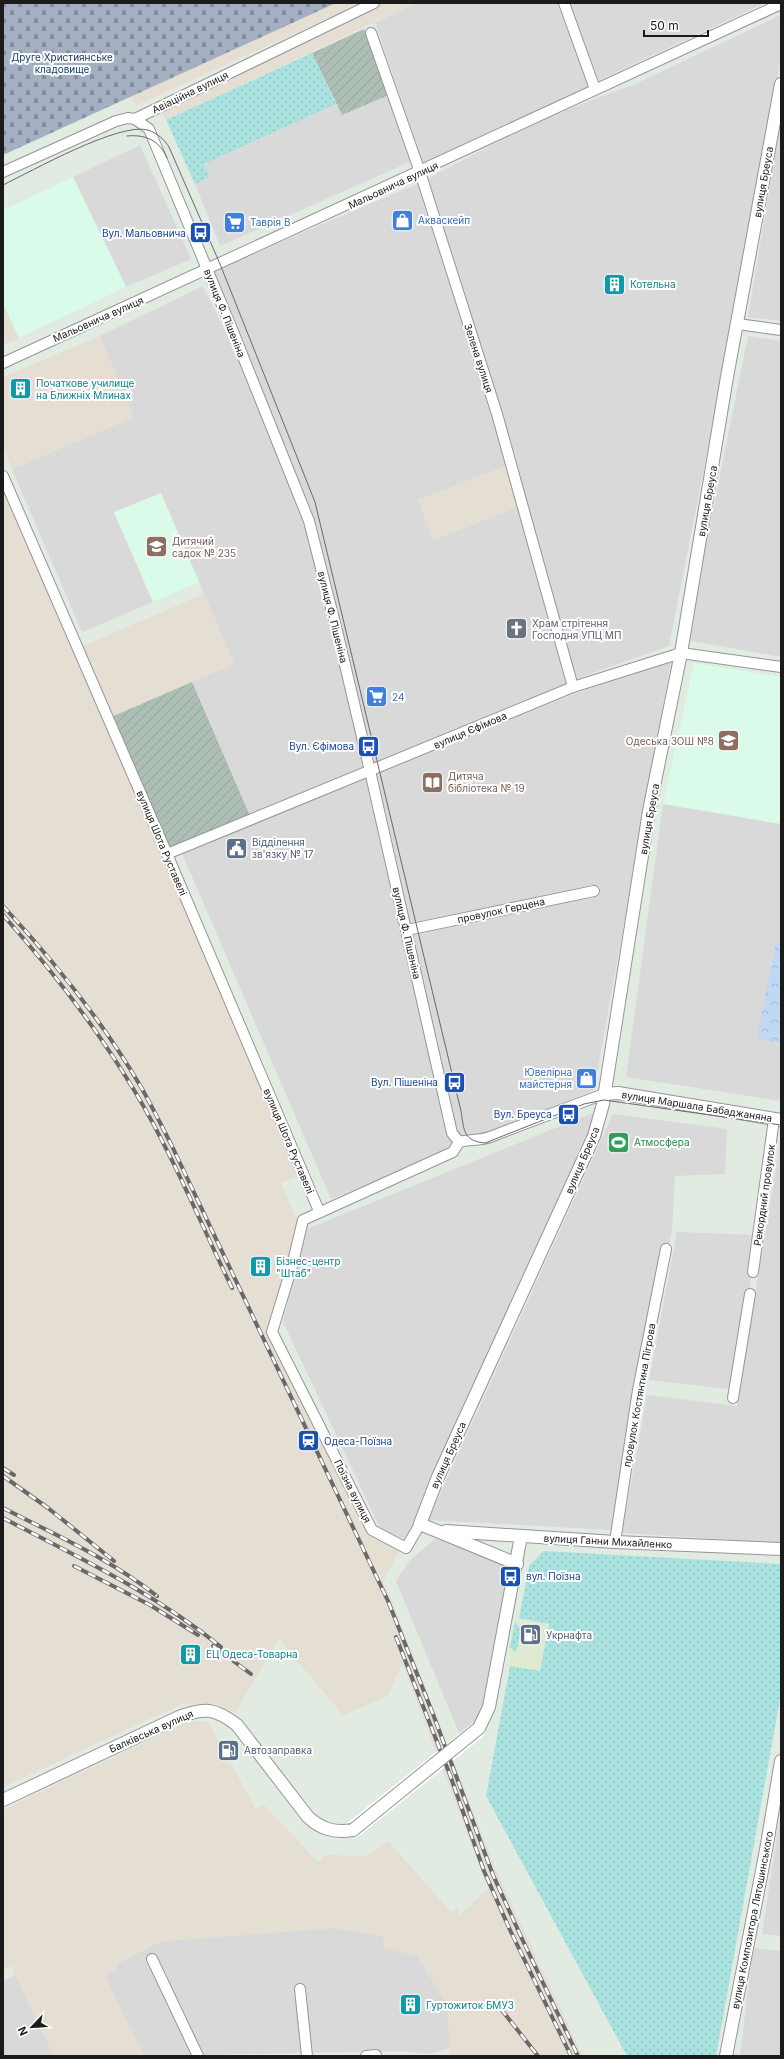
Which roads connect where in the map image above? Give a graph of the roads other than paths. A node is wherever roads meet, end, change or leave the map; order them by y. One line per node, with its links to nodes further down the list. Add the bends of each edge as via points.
1 (374, 3): 7 (street, Авіаційна вулиця)
2 (564, 3): 6 (street)
3 (781, 4): 6 (street, Мальовнича вулиця)
4 (371, 32): 9 (street, Зелена вулиця)
5 (781, 84): 11 (street, вулиця Бреуса)
6 (595, 89): 9 (street, Мальовнича вулиця)
7 (135, 119): 8 (street, Авіаційна вулиця, via 116,121); 10 (street, вулиця Ф. Пішеніна, via 149,128)
8 (3, 172)
9 (420, 172): 10 (street, Мальовнича вулиця); 17 (street, Зелена вулиця, via 497,414)
10 (208, 270): 13 (street, Мальовнича вулиця); 18 (street, вулиця Ф. Пішеніна, via 308,521)
11 (738, 324): 12 (street); 15 (street, вулиця Бреуса)
12 (781, 330)
13 (3, 363)
14 (3, 476): 19 (street, вулиця Шота Руставелі)
15 (681, 652): 16 (street, вулиця Єфімова); 17 (street, вулиця Єфімова); 22 (street, вулиця Бреуса, via 649,811)
16 (781, 667)
17 (573, 687): 18 (street, вулиця Єфімова)
18 (370, 771): 19 (street, вулиця Єфімова); 21 (street, вулиця Ф. Пішеніна)
19 (168, 854): 25 (street, вулиця Шота Руставелі)
20 (594, 891): 21 (street, провулок Герцена)
21 (407, 930): 24 (street, вулиця Ф. Пішеніна, via 452,1133)
22 (604, 1094): 23 (street, вулиця Маршала Бабаджаняна, via 618,1093); 24 (street, вулиця Маршала Бабаджаняна, via 490,1137); 30 (street, вулиця Бреуса, via 594,1136 438,1477)
23 (778, 1120): 27 (street, Рекордний провулок)
24 (459, 1142): 25 (street, via 453,1152)
25 (319, 1211): 30 (street, Поїзна вулиця, via 302,1220 292,1266 272,1332 372,1530 406,1548)
26 (666, 1249): 33 (street, провулок Костянтина Пігрова, via 638,1390)
27 (753, 1272)
28 (750, 1294): 29 (street)
29 (733, 1398)
30 (420, 1524): 31 (street, вулиця Ганни Михайленко)
31 (435, 1530): 32 (street, вулиця Ганни Михайленко); 35 (street, вулиця Ганни Михайленко)
32 (521, 1536): 33 (street, вулиця Ганни Михайленко); 35 (street)
33 (615, 1542): 34 (street, вулиця Ганни Михайленко)
34 (781, 1549)
35 (516, 1564): 37 (street, Балківська вулиця, bridge, via 489,1707 479,1728 353,1830 339,1832 318,1826 308,1817 237,1725 224,1715 210,1710 179,1717)
36 (781, 1761): 44 (street, вулиця Композитора Лятошинського)
37 (3, 1800)
38 (152, 1959): 40 (street)
39 (300, 1990): 41 (street)
40 (198, 2056)
41 (307, 2056)
42 (366, 2056): 43 (street)
43 (376, 2056)
44 (726, 2056)

